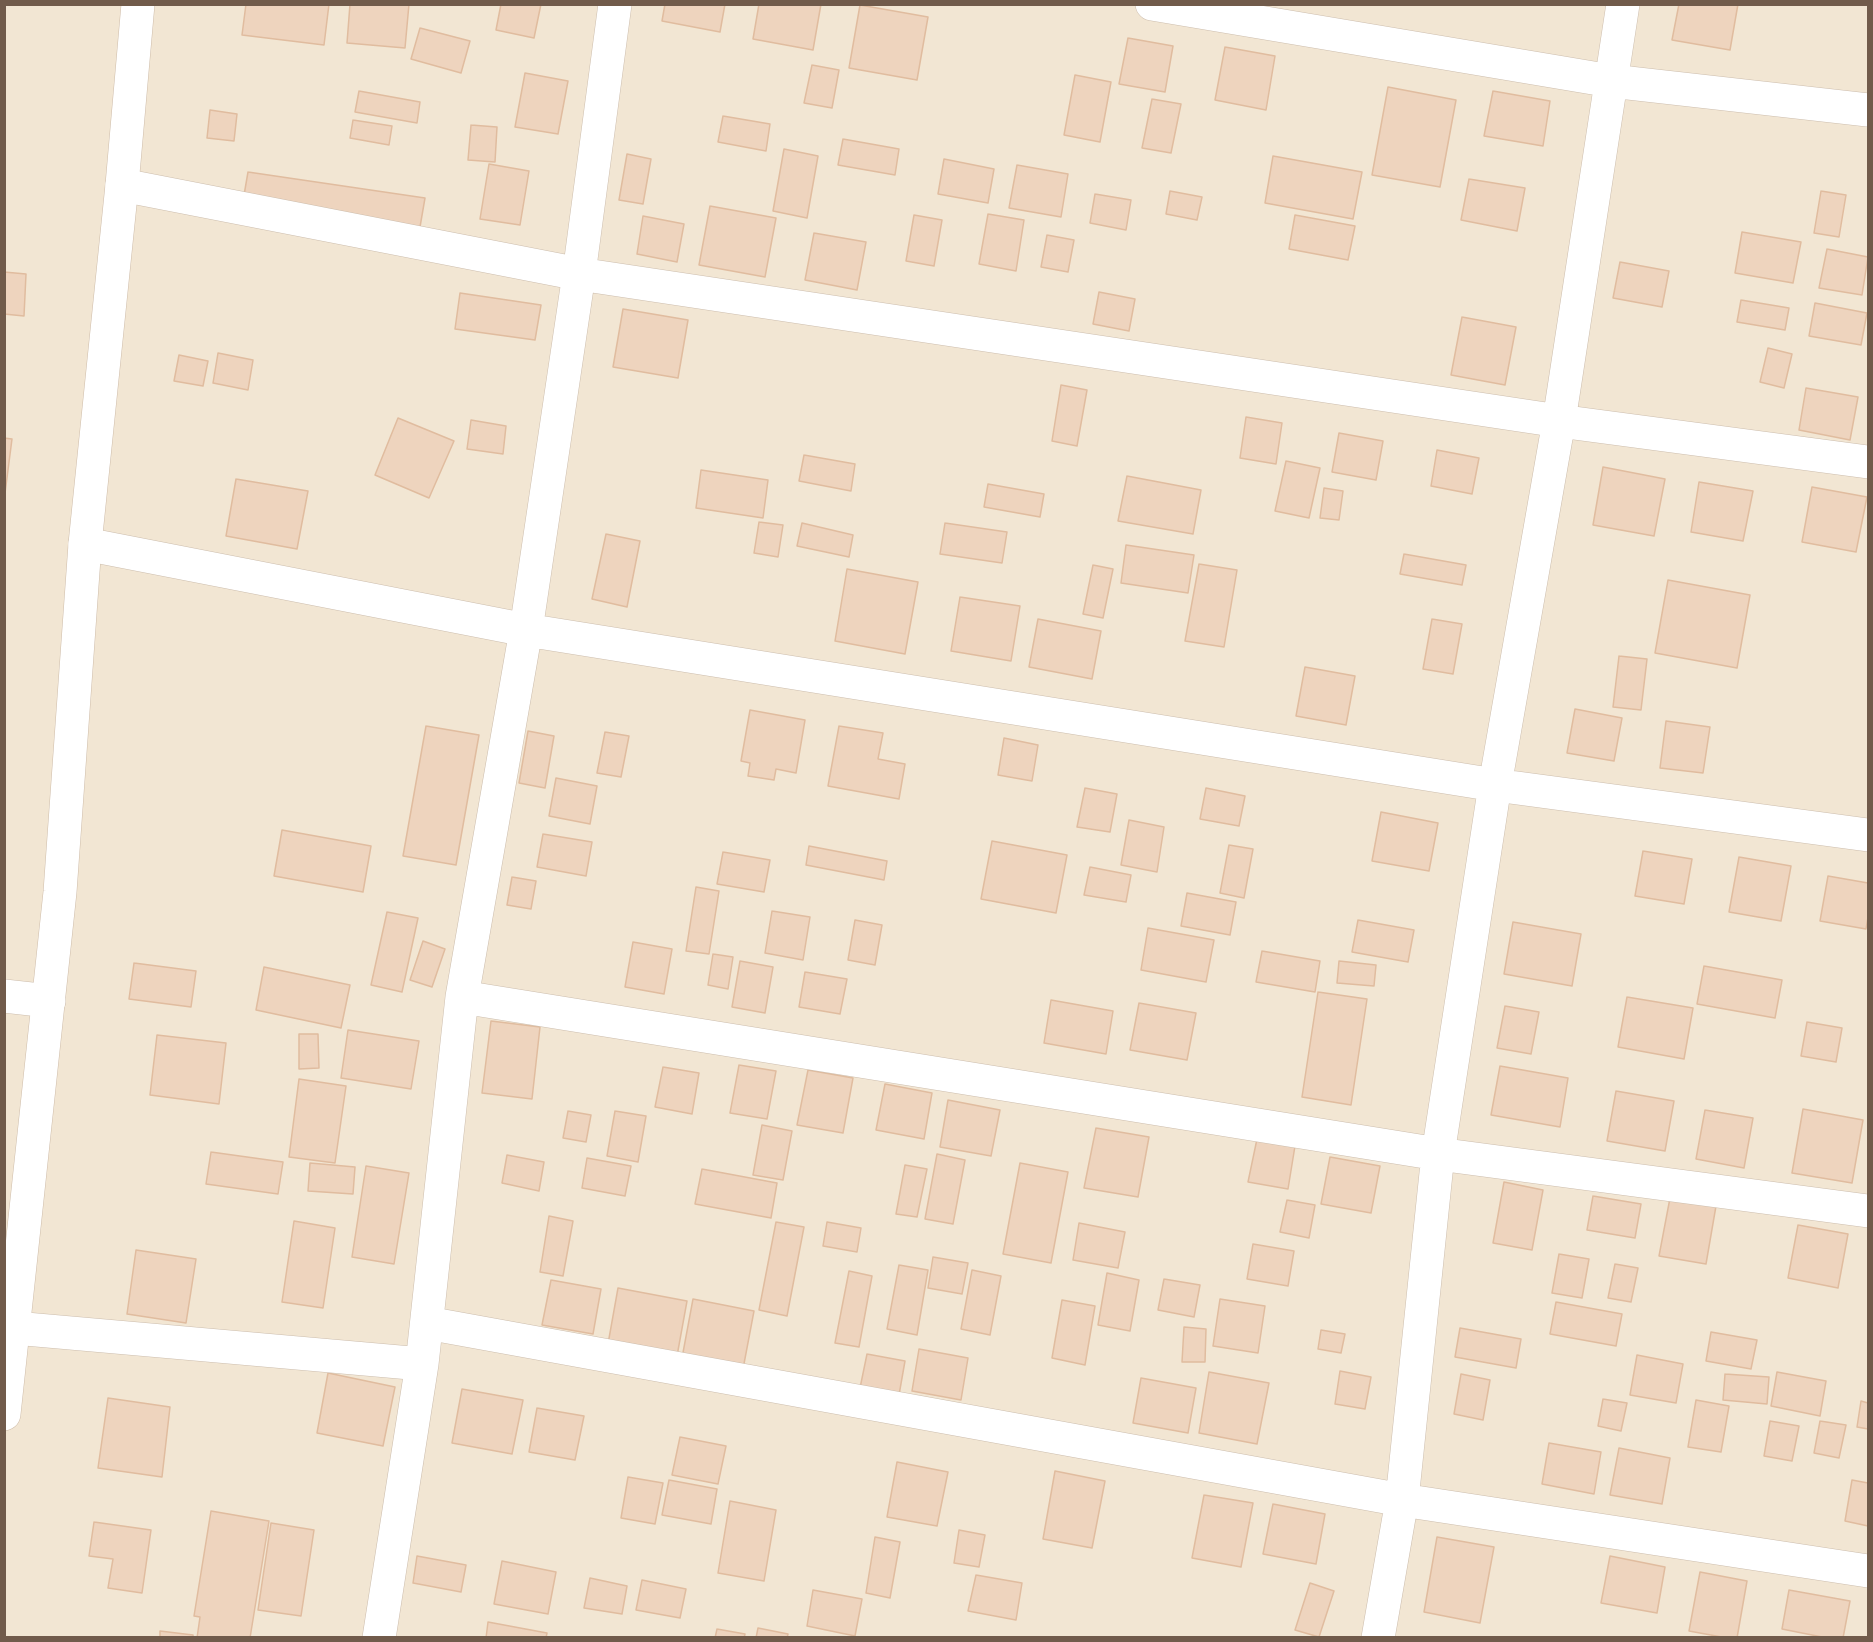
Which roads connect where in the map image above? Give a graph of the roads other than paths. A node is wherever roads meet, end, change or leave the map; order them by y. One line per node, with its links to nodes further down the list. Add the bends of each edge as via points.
1 (138, 4): 7 (street)
2 (615, 4): 8 (street)
3 (1152, 4): 5 (street)
4 (1623, 4): 5 (street)
5 (1611, 81): 6 (street); 9 (street)
6 (1869, 110)
7 (122, 185): 8 (street); 11 (street)
8 (579, 274): 9 (street); 12 (street)
9 (1559, 421): 10 (street); 13 (street)
10 (1869, 462)
11 (85, 544): 12 (street); 17 (street)
12 (526, 630): 13 (street); 16 (street)
13 (1495, 784): 14 (street); 18 (street)
14 (1869, 835)
15 (4, 996): 17 (street)
16 (462, 997): 18 (street); 20 (street)
17 (49, 1001): 21 (street)
18 (1438, 1154): 19 (street); 24 (street)
19 (1869, 1211)
20 (427, 1323): 22 (street); 24 (street)
21 (14, 1328): 22 (street); 23 (street)
22 (422, 1364): 26 (street)
23 (4, 1414)
24 (1402, 1500): 25 (street); 27 (street)
25 (1869, 1572)
26 (379, 1638)
27 (1378, 1638)

